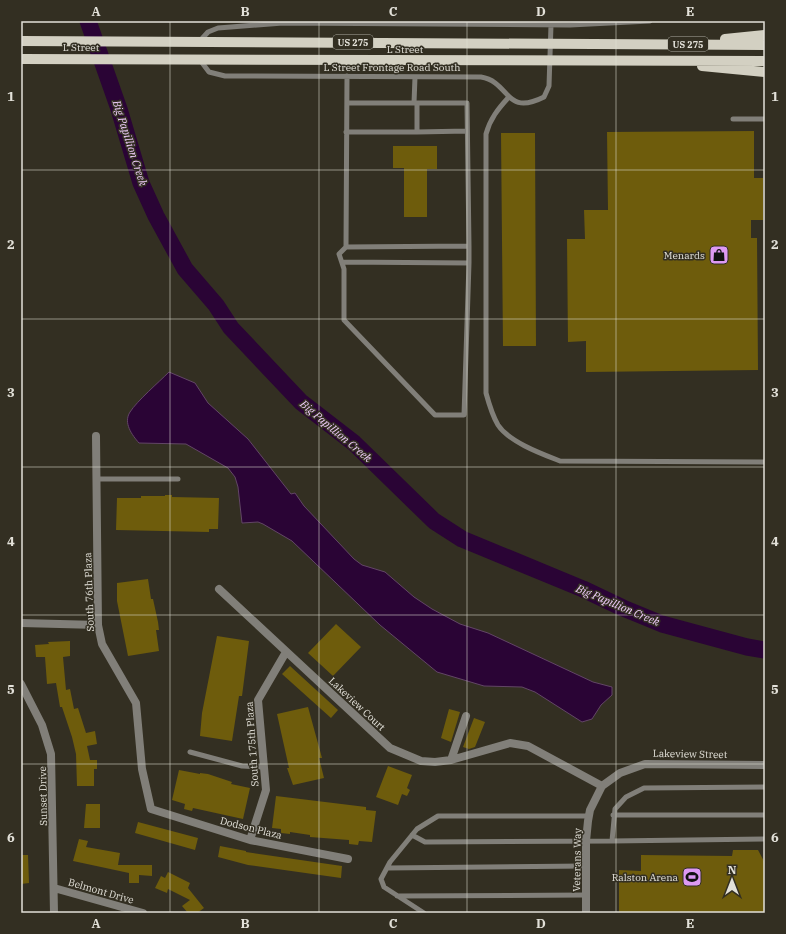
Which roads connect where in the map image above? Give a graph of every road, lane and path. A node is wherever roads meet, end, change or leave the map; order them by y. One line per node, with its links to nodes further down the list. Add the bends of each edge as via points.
1 (650, 21): 6 (lane)
2 (283, 22): 3 (lane); 9 (lane, via 218,28 208,32)
3 (368, 22): 4 (lane)
4 (406, 22): 5 (lane)
5 (489, 23): 6 (lane)
6 (551, 25): 10 (lane)
7 (765, 35): 11 (main road)
8 (21, 41): 9 (main road, L Street / US 275)
9 (198, 42): 10 (main road, L Street / US 275)
10 (551, 43): 11 (main road, L Street / US 275); 16 (lane)
11 (671, 44): 12 (main road, L Street / US 275)
12 (765, 45)
13 (21, 59): 14 (main road, L Street / US 275)
14 (199, 59): 16 (main road, L Street / US 275); 19 (lane, L Street Frontage Road South, via 209,72 225,76)
15 (765, 61): 17 (main road, L Street / US 275)
16 (550, 62): 17 (main road, L Street / US 275); 21 (lane, via 549,86 544,97 523,103)
17 (664, 62): 18 (main road)
18 (765, 72)
19 (347, 76): 20 (lane, L Street Frontage Road South); 22 (lane)
20 (415, 76): 21 (lane, L Street Frontage Road South, via 490,78 497,82); 23 (lane)
21 (508, 98): 34 (lane, via 496,111 486,134 486,393 490,409 499,426 513,438 539,453 560,461)
22 (347, 103): 23 (lane); 27 (lane)
23 (415, 103): 26 (lane, via 467,103); 28 (lane)
24 (733, 119): 25 (lane)
25 (765, 119)
26 (467, 131): 28 (lane); 29 (lane)
27 (346, 132): 28 (lane); 30 (lane)
28 (417, 132)
29 (469, 246): 30 (lane); 32 (lane)
30 (346, 247): 31 (lane, via 339,254)
31 (342, 262): 32 (lane); 32 (lane, via 344,320 435,415 464,415)
32 (469, 263)
33 (96, 436): 35 (street, South 76th Plaza)
34 (765, 462)
35 (97, 479): 36 (lane); 39 (street, South 76th Plaza)
36 (178, 479)
37 (220, 589): 40 (street, Lakeview Court)
38 (21, 623): 39 (street)
39 (98, 625): 49 (street, South 76th Plaza, via 102,644 136,704 142,769)
40 (286, 652): 44 (street, Lakeview Court, via 390,748 421,760); 46 (street, South 175th Plaza, via 258,700)
41 (21, 684): 61 (street, Sunset Drive, via 42,725 51,754)
42 (466, 716): 44 (street)
43 (190, 752): 46 (lane, via 242,766)
44 (451, 760): 47 (street, Lakeview Court, via 510,743 528,746)
45 (765, 765): 47 (street, Lakeview Street, via 645,764 620,773)
46 (263, 767): 55 (street, South 175th Plaza, via 266,790)
47 (602, 786): 52 (street, Veterans Way)
48 (765, 787): 50 (lane, via 644,788 626,798 615,809)
49 (151, 809): 55 (street, Dodson Plaza)
50 (613, 815): 51 (lane); 57 (lane)
51 (765, 815)
52 (589, 816): 53 (lane, via 438,816 418,828); 56 (street, Veterans Way)
53 (412, 835): 56 (lane, via 425,842); 60 (lane)
54 (765, 839): 57 (lane)
55 (250, 840): 58 (street, Dodson Plaza)
56 (586, 841): 57 (lane); 59 (street, Veterans Way)
57 (612, 841)
58 (348, 859)
59 (586, 866): 60 (lane); 62 (street, Veterans Way)
60 (387, 868): 63 (lane, via 381,879 384,887)
61 (54, 888): 64 (street, Sunset Drive); 65 (street, Belmont Drive)
62 (586, 895): 63 (lane); 67 (street, Veterans Way)
63 (398, 896): 66 (lane)
64 (54, 913)
65 (144, 913)
66 (424, 913)
67 (586, 913)

